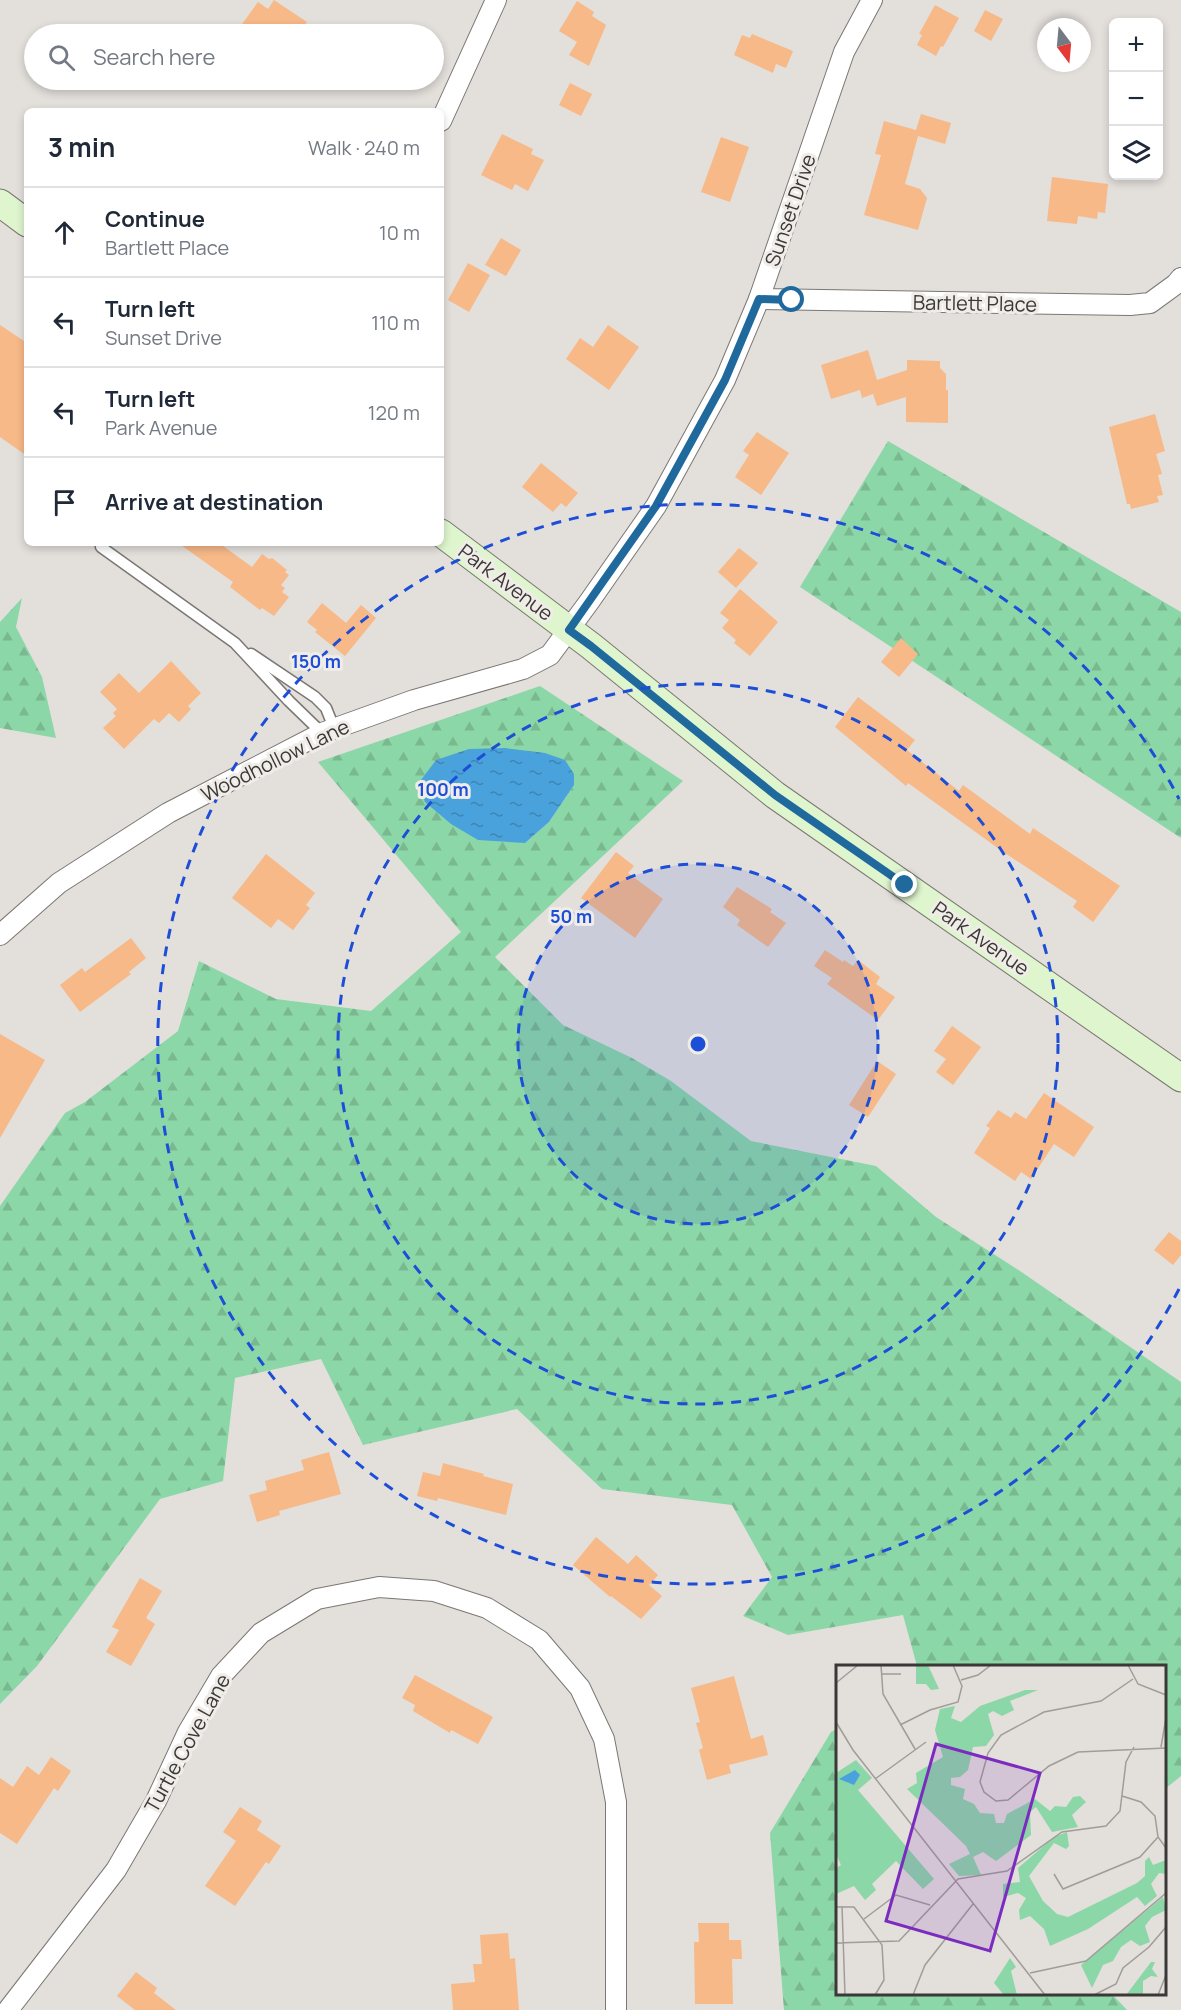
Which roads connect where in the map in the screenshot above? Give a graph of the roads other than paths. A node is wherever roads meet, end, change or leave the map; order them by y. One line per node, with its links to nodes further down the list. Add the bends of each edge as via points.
1 (496, 0): 3 (street)
2 (872, 0): 7 (street, Sunset Drive, via 844,52)
3 (444, 114)
4 (0, 203): 5 (main road)
5 (24, 222)
6 (1181, 278): 7 (street, Bartlett Place, via 1150,303 1130,305)
7 (759, 299): 10 (street, Sunset Drive, via 725,380 656,506)
8 (444, 535): 10 (main road, Park Avenue)
9 (101, 547): 11 (lane)
10 (569, 630): 12 (street, Woodhollow Lane, via 550,655 523,669); 14 (main road, Park Avenue, via 775,795)
11 (235, 643): 12 (lane, via 289,701); 12 (lane, via 315,697 326,708)
12 (328, 730): 13 (street, Woodhollow Lane, via 168,813 59,883)
13 (0, 935)
14 (1181, 1078)
15 (8, 2010): 16 (street, Turtle Cove Lane, via 116,1870 221,1676 261,1633 317,1599 379,1587 434,1591 487,1608 539,1640 580,1688 604,1740 615,1802)
16 (616, 2010)

